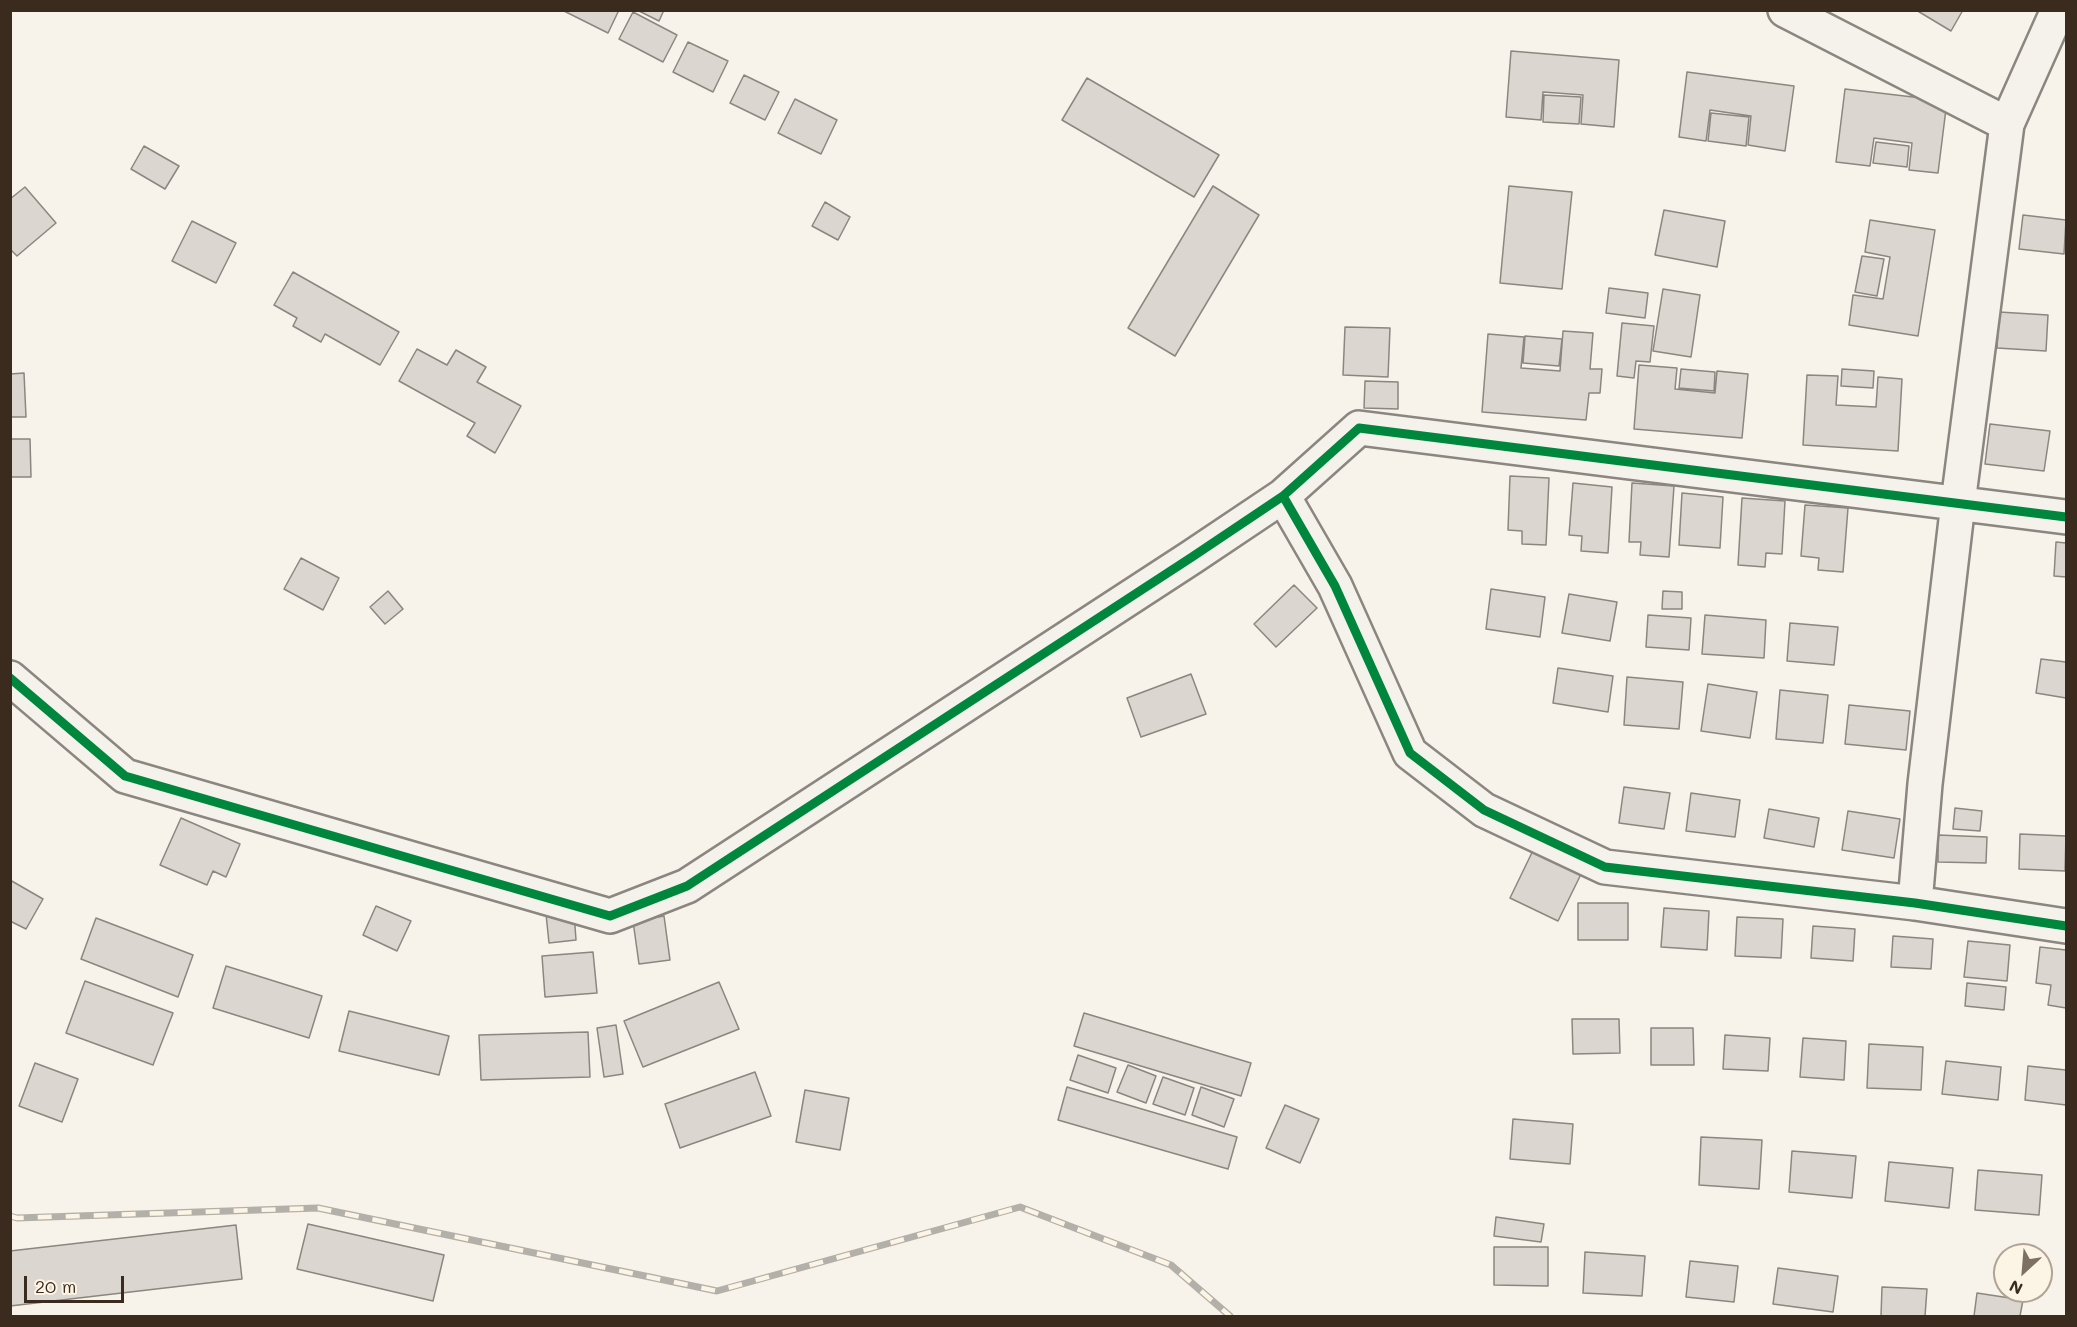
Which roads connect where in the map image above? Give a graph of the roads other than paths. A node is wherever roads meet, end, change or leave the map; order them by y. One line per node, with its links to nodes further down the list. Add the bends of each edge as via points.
1 (1785, 10): 3 (street)
2 (2058, 10): 3 (street)
3 (2007, 124): 5 (street)
4 (1283, 496): 5 (street, via 1359,428); 7 (street, via 687,886 610,916 126,776); 8 (street, via 1335,586 1410,753 1484,810 1605,867)
5 (1958, 503): 6 (street); 8 (street)
6 (2067, 517)
7 (10, 678)
8 (1915, 903): 9 (street)
9 (2067, 926)

